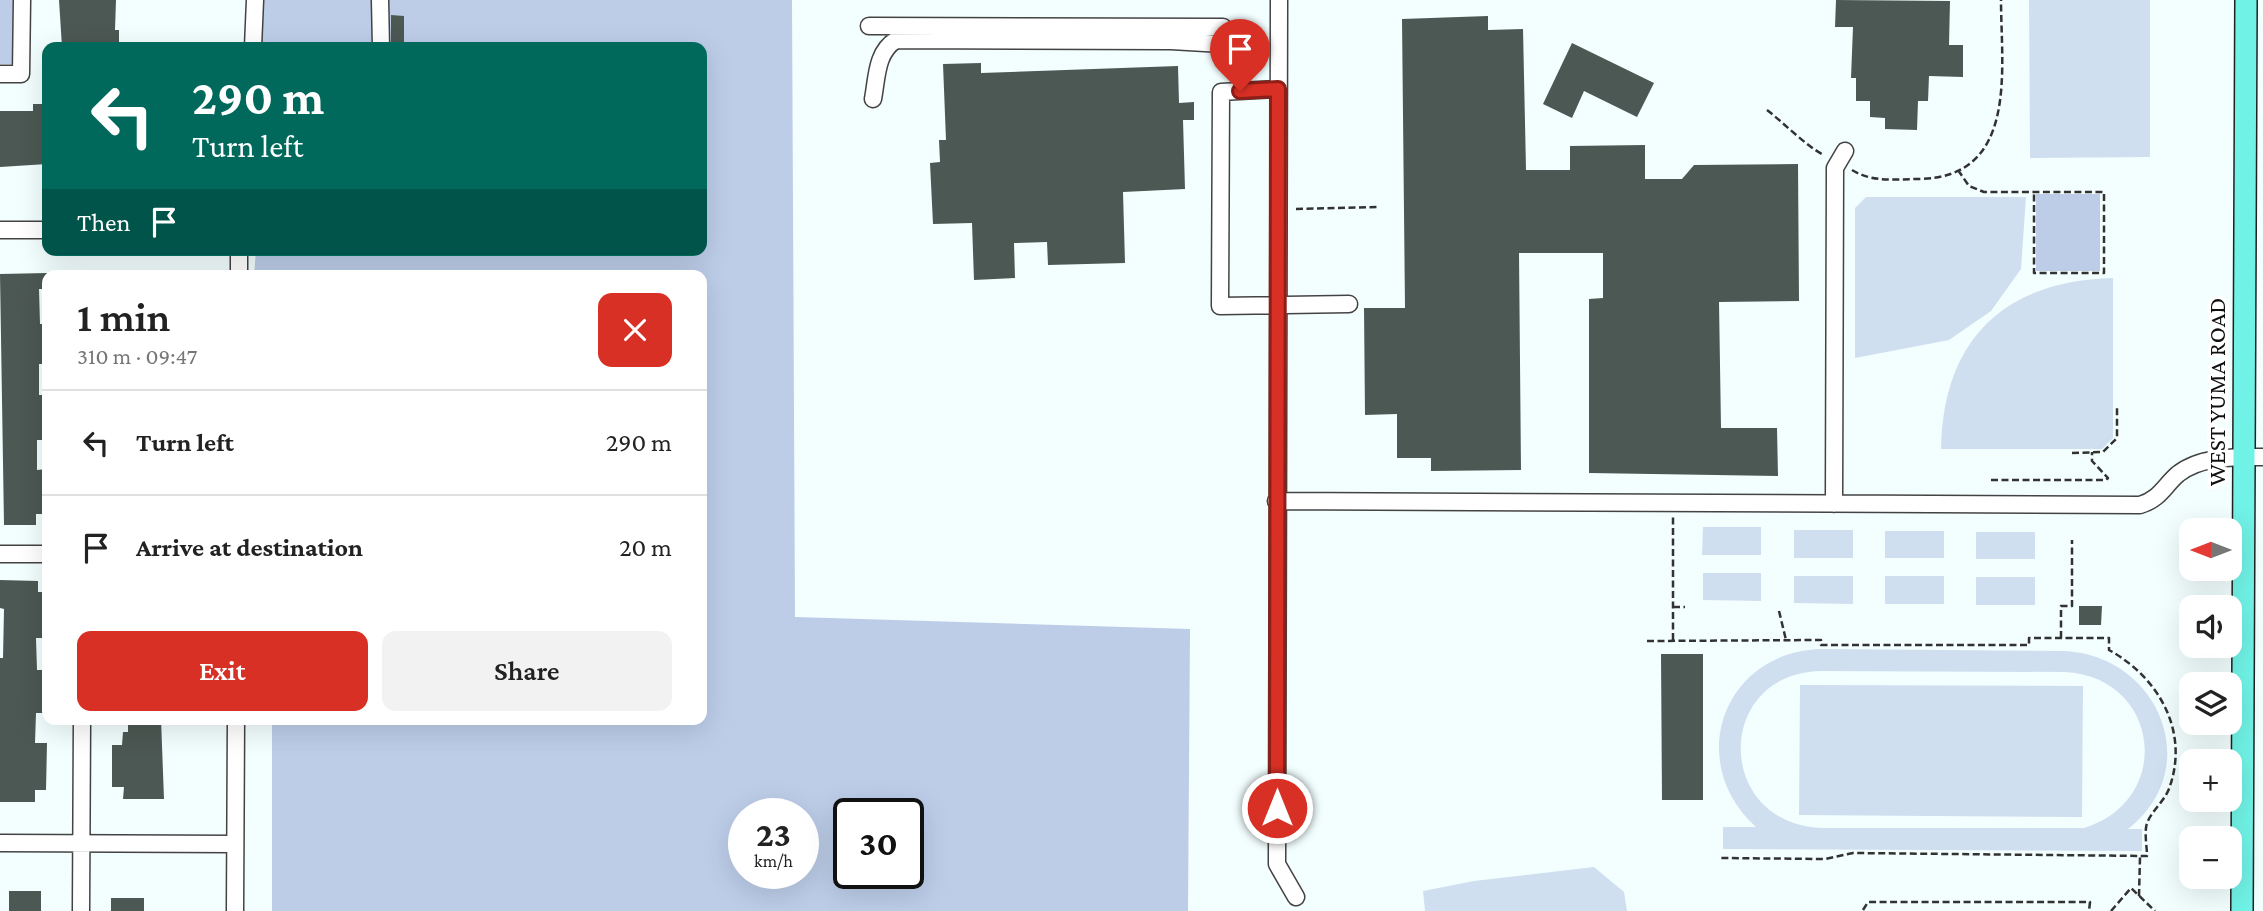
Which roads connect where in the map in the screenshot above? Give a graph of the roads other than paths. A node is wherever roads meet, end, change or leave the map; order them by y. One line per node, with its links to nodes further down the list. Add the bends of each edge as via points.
1 (22, 0): 11 (street, via 22,74)
2 (255, 0): 8 (street)
3 (380, 0): 9 (street)
4 (1279, 0): 12 (street)
5 (2246, 0): 19 (main road, WEST YUMA ROAD)
6 (869, 26): 7 (street)
7 (1223, 27)
8 (253, 42)
9 (381, 42)
10 (1223, 44): 13 (street, via 896,40 881,58)
11 (0, 74)
12 (1278, 89): 18 (street); 18 (street, via 1221,92 1219,297 1220,306)
13 (873, 99)
14 (1841, 156): 21 (street, via 1832,339)
15 (0, 230): 16 (street)
16 (42, 230)
17 (1349, 304): 18 (street)
18 (1277, 305): 20 (street)
19 (2253, 457): 21 (street, via 2195,463 2152,502 2140,505); 32 (main road, WEST YUMA ROAD)
20 (1276, 501): 21 (street); 29 (street, via 1277,864)
21 (1834, 505)
22 (0, 554): 23 (street)
23 (42, 554)
24 (82, 725): 27 (street)
25 (236, 725): 28 (street)
26 (0, 843): 27 (street)
27 (82, 843): 28 (street); 30 (street)
28 (235, 844): 31 (street)
29 (1296, 897)
30 (82, 911)
31 (235, 911)
32 (2242, 911)

